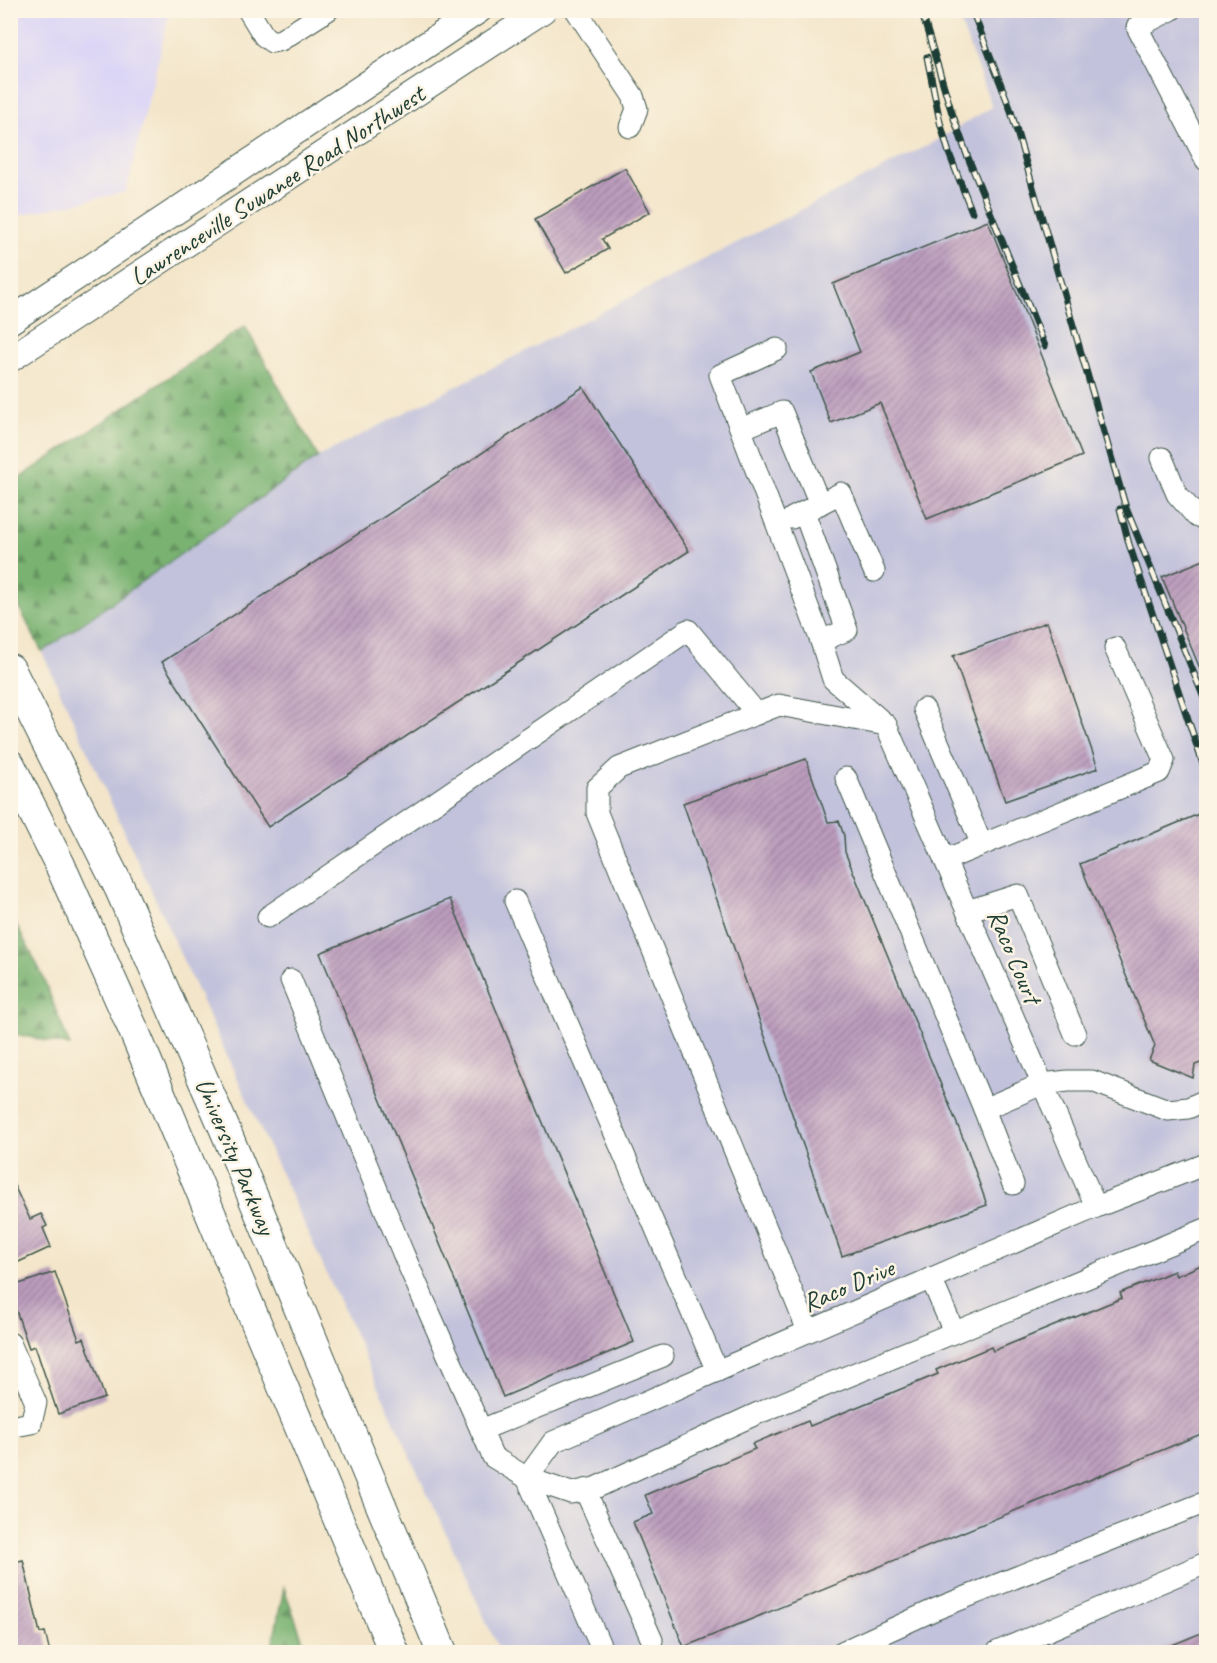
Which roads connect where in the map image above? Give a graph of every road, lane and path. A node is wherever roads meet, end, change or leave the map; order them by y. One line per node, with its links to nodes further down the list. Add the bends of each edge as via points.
1 (248, 10): 2 (street, via 272,42)
2 (328, 10)
3 (479, 10): 9 (main road, Lawrenceville Suwanee Road Northwest)
4 (543, 10): 11 (main road, Lawrenceville Suwanee Road Northwest)
5 (576, 10): 7 (street, via 633,96 637,109)
6 (1171, 10): 8 (street, via 1137,27)
7 (630, 127)
8 (1206, 160)
9 (10, 321)
10 (777, 349): 12 (street, via 720,375)
11 (10, 359)
12 (741, 429): 14 (street, via 782,412); 16 (street)
13 (1162, 458): 15 (street, via 1177,494 1197,517)
14 (812, 508): 16 (street); 17 (street, via 841,493); 18 (street, via 847,630)
15 (1206, 518)
16 (778, 526): 18 (street)
17 (874, 570)
18 (822, 641): 23 (street, via 834,678)
19 (1115, 648): 26 (street, via 1164,760 1159,772)
20 (10, 669): 41 (highway, University Parkway, via 120,889)
21 (924, 709): 26 (street)
22 (757, 714): 23 (street, via 779,705); 30 (street, via 688,630); 42 (street, via 619,768 597,788 597,813)
23 (886, 725): 27 (street, Raco Court)
24 (10, 765): 49 (highway, University Parkway, via 130,1021)
25 (846, 778): 35 (street)
26 (982, 845): 27 (street)
27 (945, 860): 29 (street, Raco Court)
28 (515, 900): 46 (street)
29 (967, 911): 32 (street, via 1018,895); 33 (street, Raco Court)
30 (268, 917)
31 (291, 980): 48 (street)
32 (1075, 1034)
33 (1042, 1084): 34 (street, via 1092,1081 1168,1110 1188,1108); 35 (street); 38 (street, Raco Court)
34 (1206, 1100)
35 (984, 1109): 37 (street)
36 (1206, 1164): 38 (street, Raco Drive)
37 (1013, 1184)
38 (1096, 1207): 40 (street, Raco Drive)
39 (1206, 1229): 43 (street)
40 (931, 1278): 42 (street, Raco Drive); 43 (street)
41 (307, 1326): 57 (highway, University Parkway); 58 (highway, via 349,1394)
42 (808, 1331): 46 (street, Raco Drive)
43 (954, 1332): 51 (street)
44 (10, 1343): 47 (street, via 36,1403 31,1423)
45 (663, 1356): 48 (street)
46 (717, 1371): 50 (street, Raco Drive, via 553,1442)
47 (10, 1426)
48 (481, 1430): 50 (street, via 493,1456)
49 (313, 1462): 55 (highway); 56 (highway, University Parkway)
50 (527, 1478): 51 (street, via 571,1493); 59 (street)
51 (585, 1490): 54 (street)
52 (1206, 1502): 60 (street, via 936,1609)
53 (1206, 1563): 61 (street)
54 (652, 1640)
55 (372, 1653)
56 (393, 1653)
57 (442, 1653)
58 (464, 1653)
59 (603, 1653)
60 (842, 1653)
61 (997, 1653)

